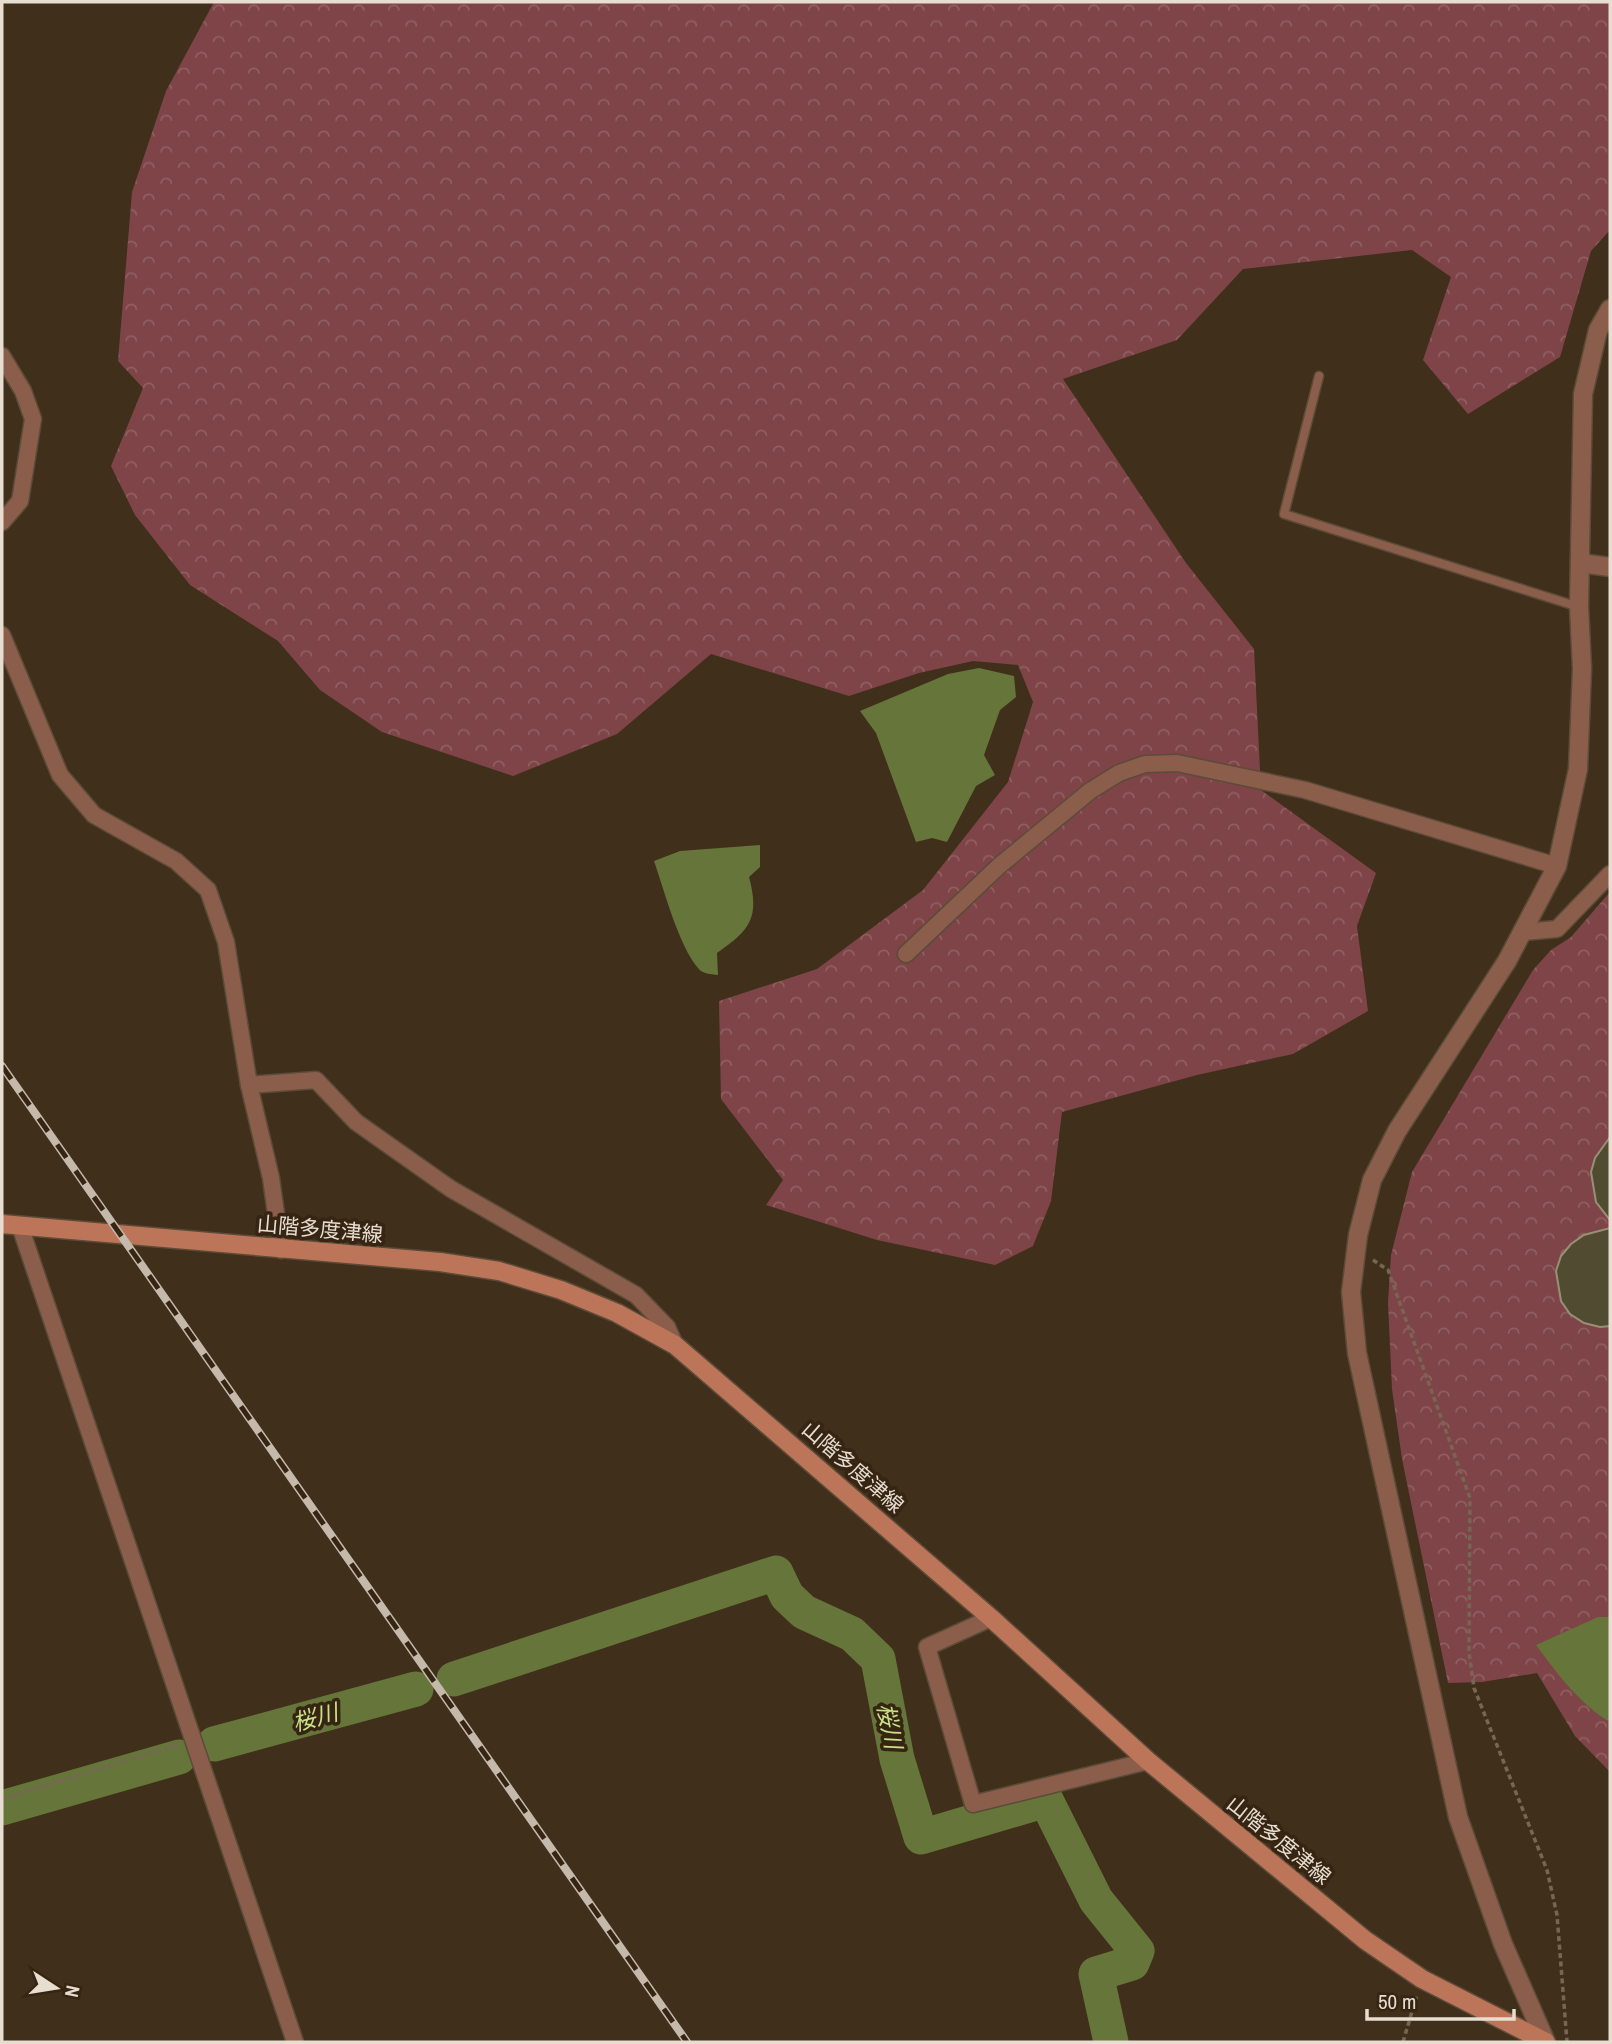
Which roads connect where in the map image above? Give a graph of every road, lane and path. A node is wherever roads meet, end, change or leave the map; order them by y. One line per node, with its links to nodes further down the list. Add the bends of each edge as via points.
1 (1610, 309): 5 (street, via 1598,330 1583,394)
2 (2, 356): 4 (street, via 33,419 20,501)
3 (1319, 376): 7 (lane, via 1284,514)
4 (2, 522)
5 (1580, 563): 6 (street); 7 (street)
6 (1610, 567)
7 (1579, 607): 9 (street, via 1582,668 1577,769)
8 (2, 635): 13 (street, via 60,775 94,815 176,861 208,890 226,942)
9 (1557, 866): 11 (street); 12 (street, via 1304,790 1177,762 1145,764 1090,791 999,866)
10 (1610, 874): 11 (street, via 1557,929)
11 (1523, 932): 16 (street, via 1397,1130 1372,1180)
12 (906, 954)
13 (249, 1085): 17 (street, via 271,1178); 18 (street, via 316,1080 356,1122 451,1189 636,1295 667,1327)
14 (2, 1224): 15 (main road, 山階多度津線)
15 (20, 1226): 17 (main road, 山階多度津線); 20 (street)
16 (1357, 1247): 26 (street, via 1351,1292 1357,1353 1458,1816 1503,1944); 27 (path, via 1388,1270 1470,1498 1469,1652 1474,1688 1547,1870 1557,1915)
17 (281, 1250): 18 (main road, 山階多度津線, via 499,1271 617,1313)
18 (675, 1345): 19 (main road, 山階多度津線)
19 (991, 1618): 21 (main road, 山階多度津線); 21 (street, via 927,1647 973,1804)
20 (195, 1740): 22 (path); 24 (street)
21 (1148, 1761): 23 (main road, 山階多度津線, via 1365,1940)
22 (2, 1799)
23 (1422, 1979): 25 (path); 26 (main road, 山階多度津線)
24 (295, 2042)
25 (1402, 2042)
26 (1547, 2042)
27 (1567, 2042)

